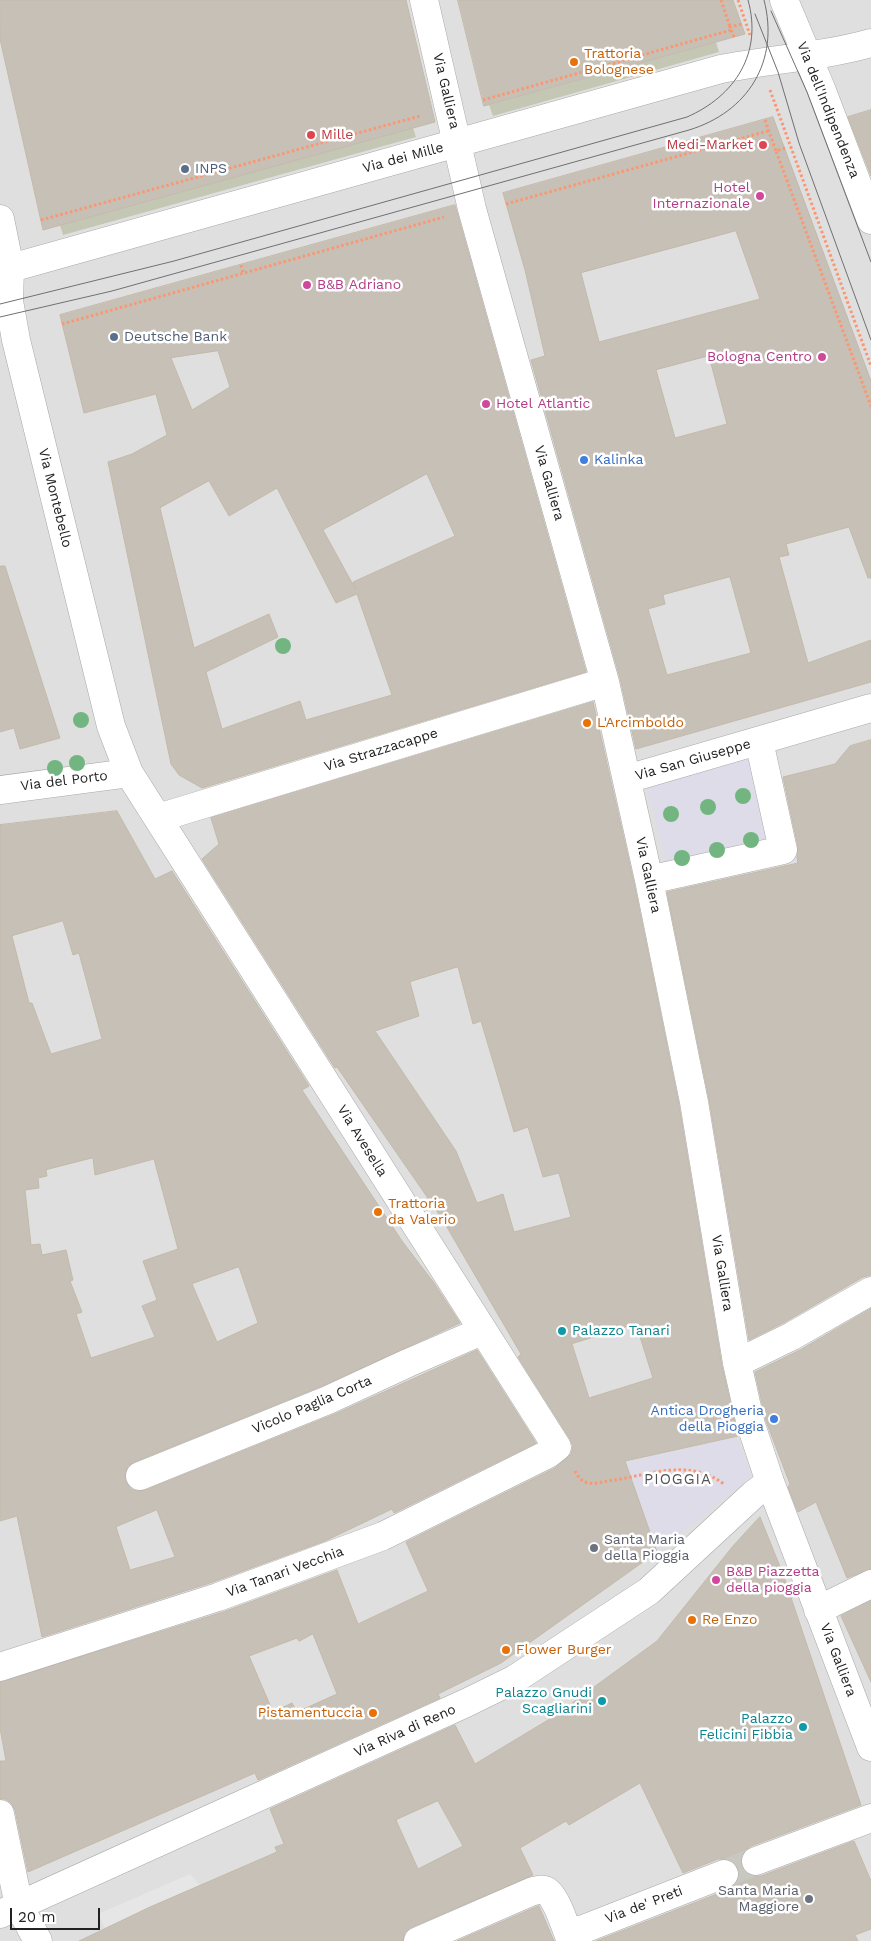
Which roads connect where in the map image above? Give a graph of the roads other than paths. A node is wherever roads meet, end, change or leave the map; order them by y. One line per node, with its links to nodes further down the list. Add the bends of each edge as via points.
1 (424, 0): 5 (street, Via Galliera)
2 (784, 0): 4 (street, Via dell'Indipendenza)
3 (871, 43): 4 (street, Via dei Mille)
4 (808, 57): 5 (street, Via dei Mille, via 721,69); 7 (street, Via dell'Indipendenza)
5 (458, 143): 8 (street, Via dei Mille); 9 (street, Via Galliera, via 477,227)
6 (0, 219): 8 (street, Via Montebello)
7 (871, 220)
8 (5, 270): 12 (street, Via Montebello, via 16,340 111,726)
9 (605, 682): 13 (street, Via Galliera); 15 (street, Via Strazzacappe)
10 (871, 708): 11 (street, Via San Giuseppe)
11 (747, 745): 13 (street, Via San Giuseppe); 16 (street, Via San Giuseppe, via 783,850)
12 (129, 773): 14 (street, Via del Porto); 15 (street, Via Avesella)
13 (627, 779): 16 (street, Via Galliera)
14 (0, 790)
15 (158, 818): 18 (street, Via Avesella)
16 (650, 880): 19 (street, Via Galliera, via 694,1102)
17 (871, 1291): 19 (street)
18 (482, 1331): 20 (street, Via Avesella); 21 (street, Vicolo Paglia Corta, via 328,1400)
19 (738, 1363): 22 (street, Via Galliera, via 751,1426)
20 (557, 1447): 25 (street, Via Tanari Vecchia, via 383,1536 218,1597)
21 (140, 1476)
22 (770, 1482): 24 (street, Via Galliera); 31 (street, Via Riva di Reno, via 649,1591 515,1679)
23 (871, 1584): 24 (street)
24 (818, 1610): 26 (street, Via Galliera)
25 (0, 1666)
26 (871, 1747)
27 (0, 1814): 31 (street)
28 (871, 1818): 29 (street)
29 (756, 1862)
30 (724, 1874): 32 (street, Via de' Preti)
31 (10, 1910): 33 (street)
32 (568, 1933): 34 (street, via 553,1898 542,1889)
33 (38, 1941)
34 (418, 1941)

